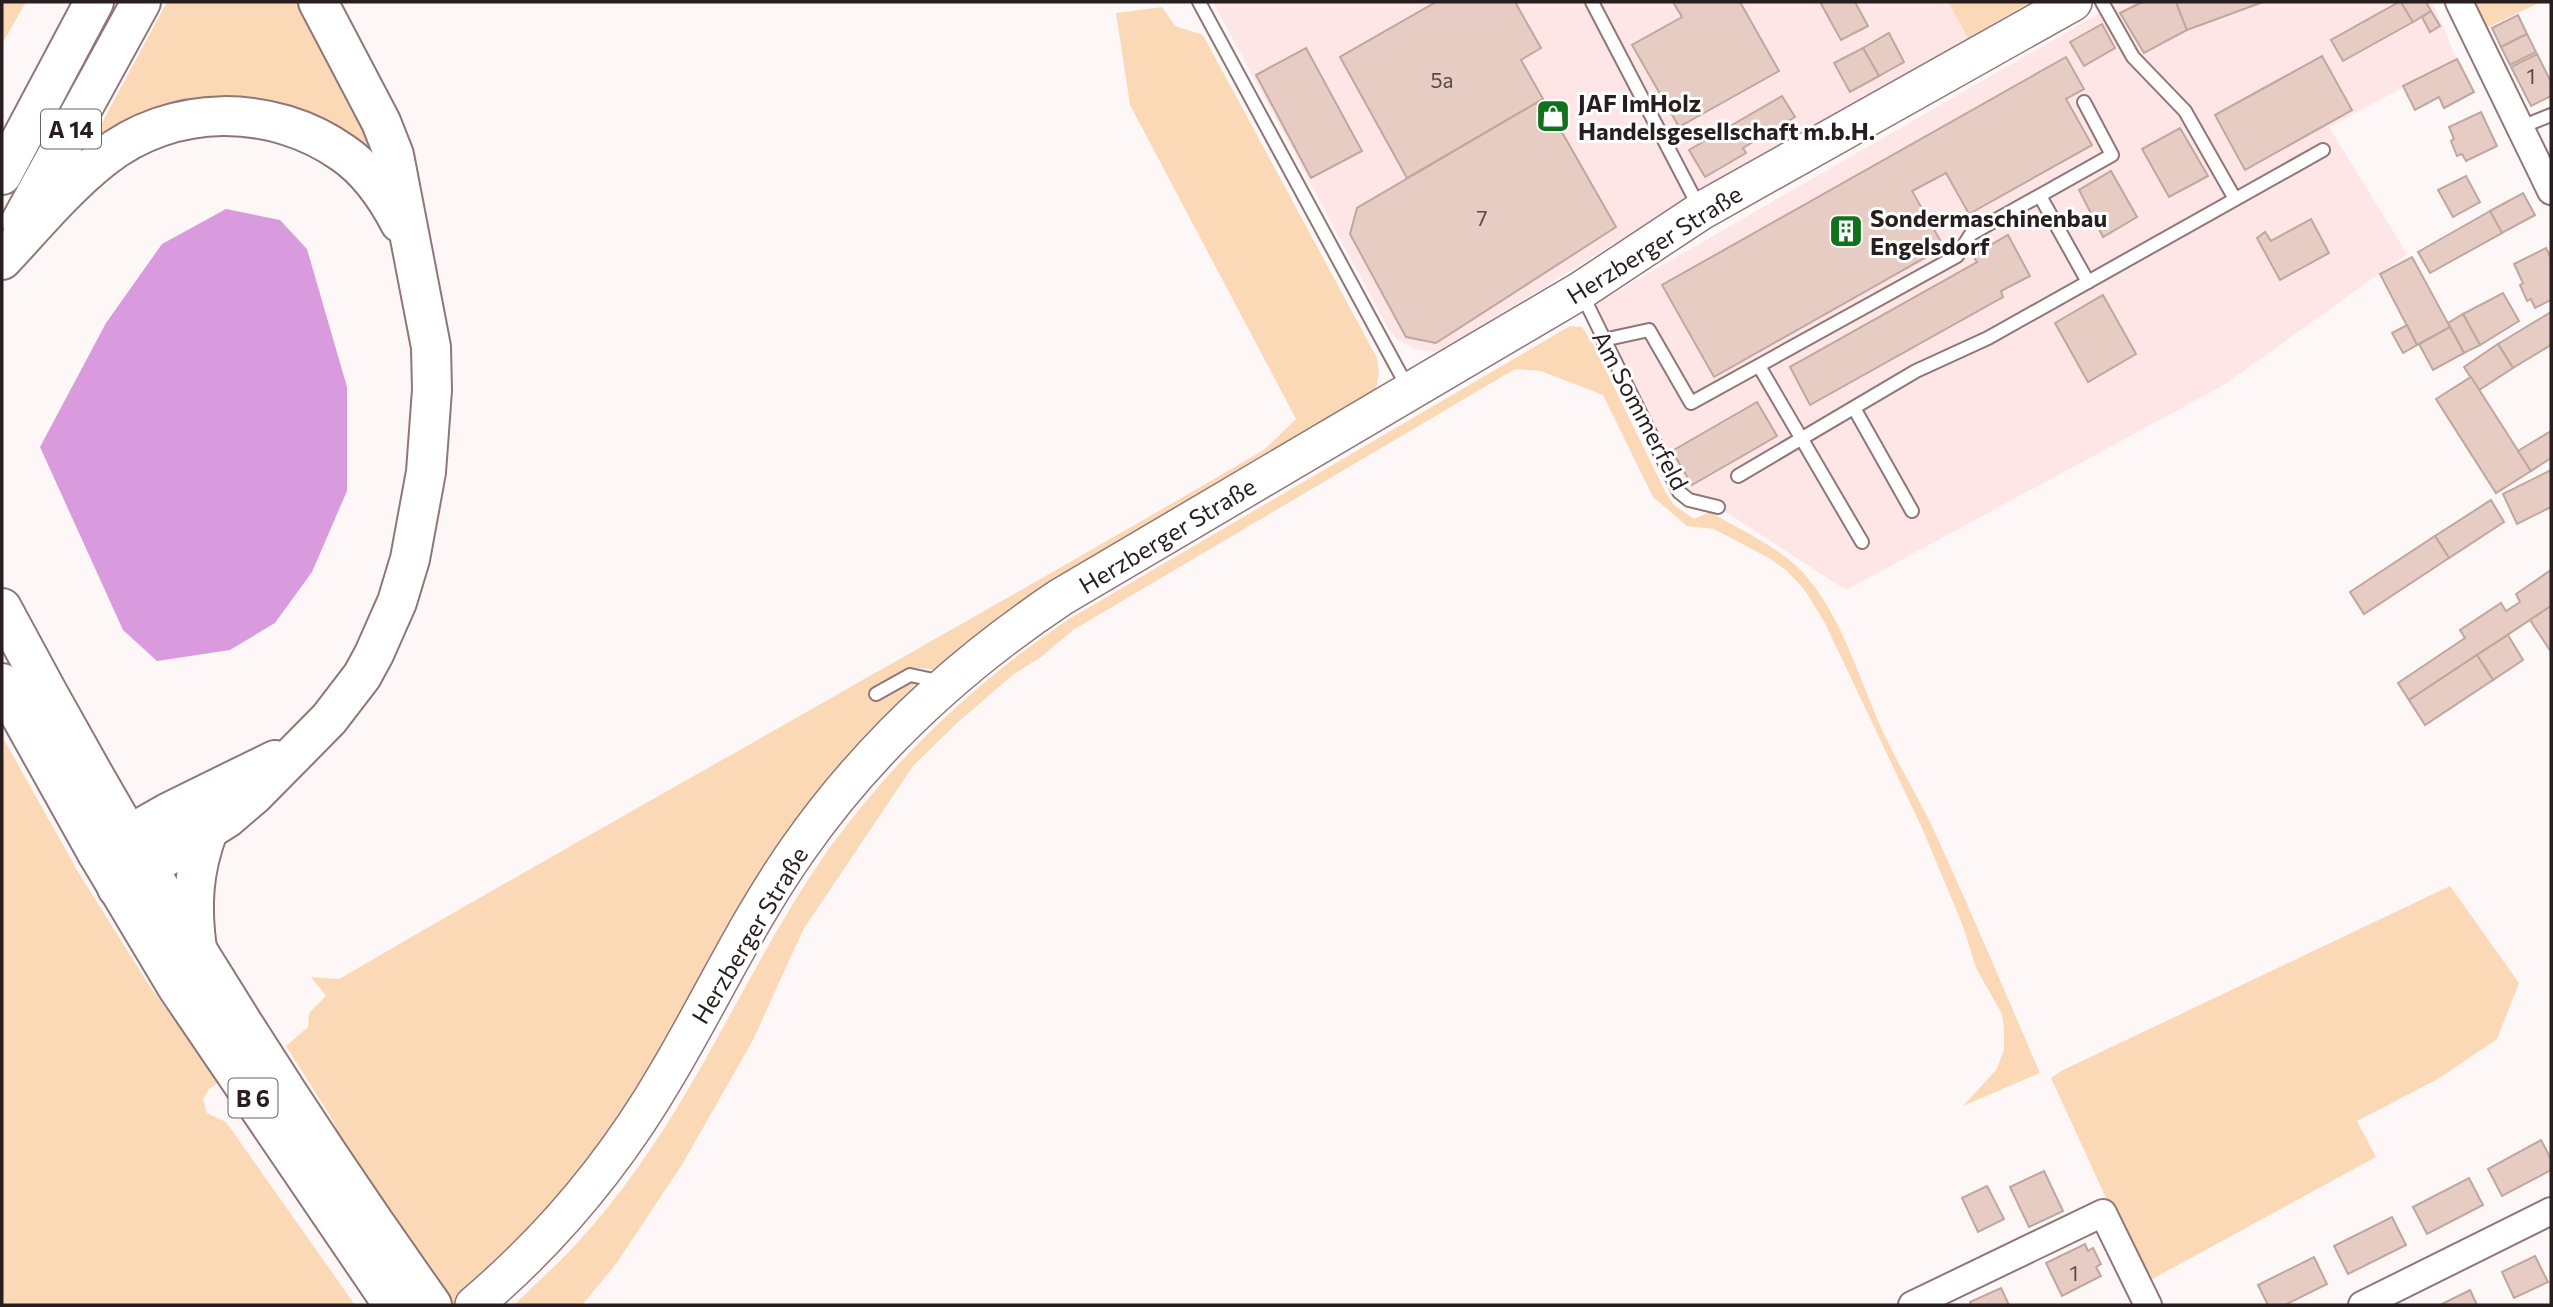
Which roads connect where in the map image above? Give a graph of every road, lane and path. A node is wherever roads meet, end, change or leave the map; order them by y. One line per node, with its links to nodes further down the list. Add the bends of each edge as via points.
1 (94, 2): 13 (main road, A 14)
2 (141, 2): 19 (main road, A 14)
3 (318, 2): 18 (main road, via 394,155)
4 (1199, 2): 24 (lane)
5 (1592, 2): 17 (lane)
6 (2073, 2): 17 (main road, Herzberger Straße)
7 (2102, 2): 16 (lane, via 2133,57 2185,111)
8 (2459, 2): 11 (street)
9 (2084, 102): 15 (lane, via 2112,155)
10 (2551, 115): 11 (lane)
11 (2521, 127): 14 (street)
12 (2323, 150): 16 (lane)
13 (2, 175)
14 (2551, 191)
15 (2040, 196): 20 (lane); 23 (lane, via 1971,234 1958,256)
16 (2235, 199): 20 (lane)
17 (1701, 211): 21 (main road, Herzberger Straße)
18 (410, 243): 19 (main road, via 382,192 344,153 280,123 223,115 159,128 104,157); 35 (main road, via 431,347 432,390 426,472 410,559 387,626 362,676 329,719)
19 (2, 258)
20 (2088, 282): 25 (lane)
21 (1580, 291): 22 (lane, Am Sommerfeld); 24 (main road, Herzberger Straße)
22 (1603, 340): 23 (lane, via 1649,330 1691,403); 28 (lane, Am Sommerfeld, via 1679,492 1689,500)
23 (1759, 366): 26 (lane)
24 (1409, 391): 33 (main road, Herzberger Straße, via 1060,597)
25 (1854, 408): 26 (lane); 29 (lane)
26 (1802, 440): 27 (lane); 30 (lane)
27 (1738, 476)
28 (1718, 507)
29 (1912, 511)
30 (1862, 542)
31 (2, 608): 37 (main road, B 6, via 82,755)
32 (2, 683): 37 (main road, B 6)
33 (941, 688): 34 (lane, via 929,679 910,675); 41 (main road, Herzberger Straße, via 875,755 797,849 667,1075 596,1181 561,1223)
34 (876, 694)
35 (293, 753): 36 (main road, via 255,794); 37 (main road, via 222,784)
36 (208, 831): 38 (main road); 39 (main road, via 192,901)
37 (112, 844): 38 (main road, B 6)
38 (133, 878): 39 (main road, B 6); 42 (main road, B 6, via 177,988)
39 (197, 949): 43 (main road, B 6, via 334,1163)
40 (2551, 1211): 46 (street)
41 (481, 1300)
42 (393, 1305)
43 (432, 1305)
44 (1912, 1305): 45 (street, via 2103,1213)
45 (2148, 1305)
46 (2362, 1305)

